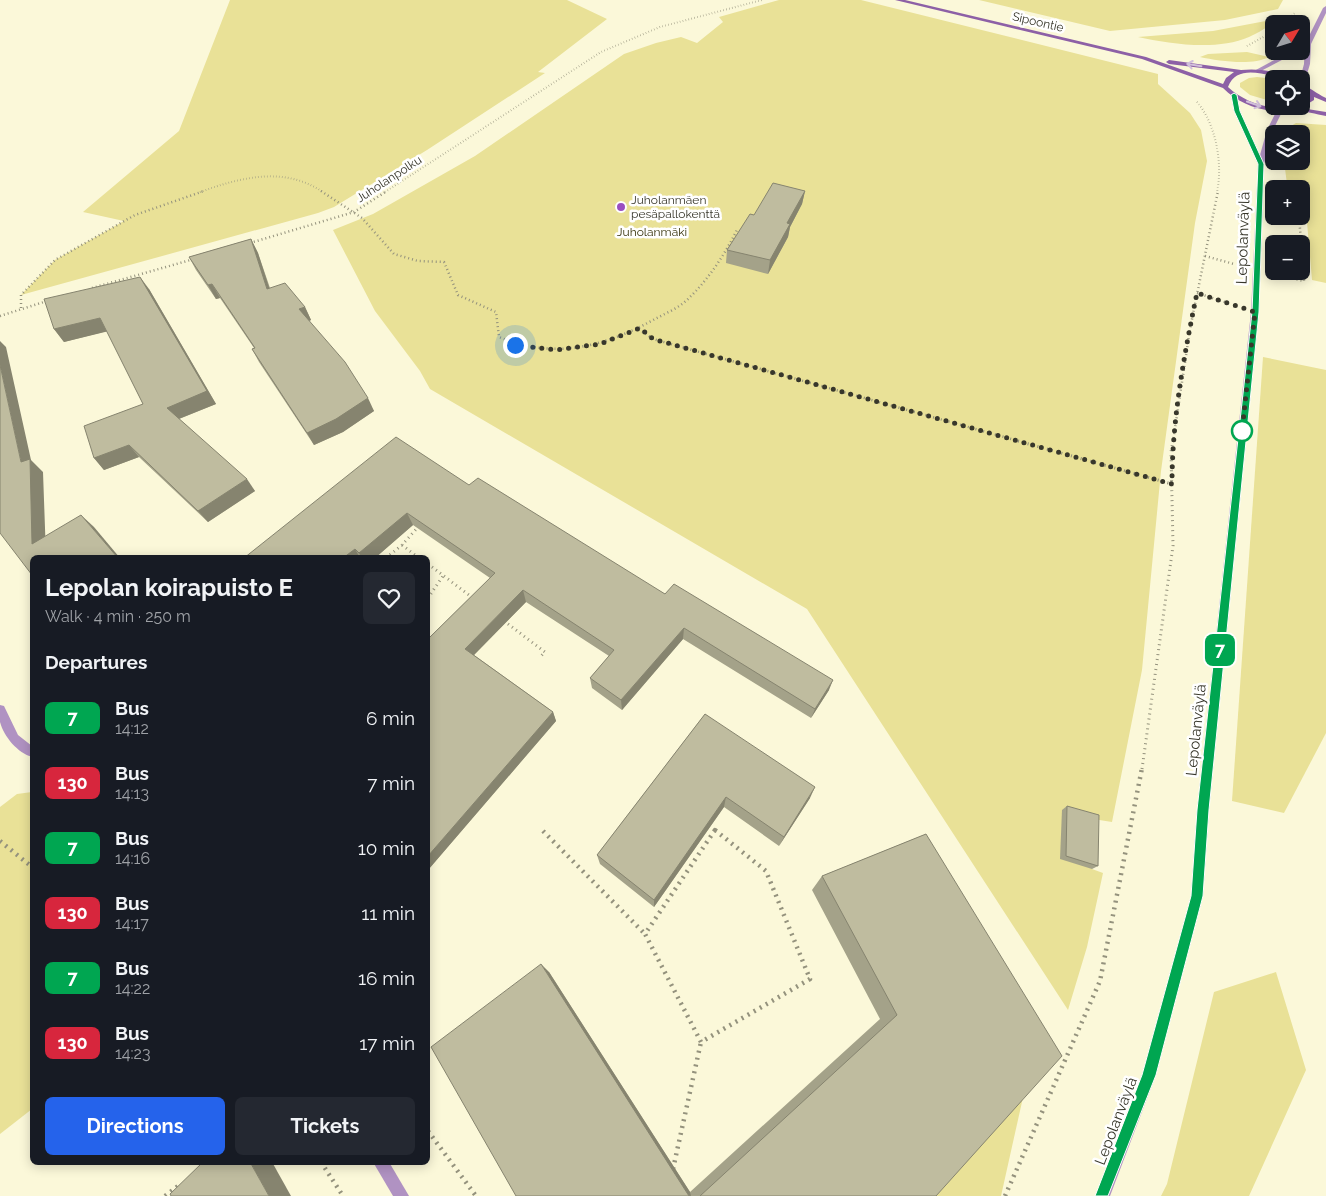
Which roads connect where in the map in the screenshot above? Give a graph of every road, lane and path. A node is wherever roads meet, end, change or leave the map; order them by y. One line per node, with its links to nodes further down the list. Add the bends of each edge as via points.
1 (762, 0): 24 (path, Juholanpolku, via 654,28 623,40)
2 (898, 0): 9 (street, Sipoontie)
3 (1299, 6): 5 (path)
4 (1326, 8): 7 (street)
5 (1293, 15)
6 (1265, 36): 8 (path)
7 (1310, 40)
8 (1247, 46)
9 (1144, 58): 11 (street, Sipoontie); 12 (street, Sipoontie, one-way to 9)
10 (1278, 60): 13 (street)
11 (1182, 71): 15 (street, Sipoontie); 29 (path, via 1181,89 1203,108 1214,133 1220,179)
12 (1242, 71): 13 (street, Sipoontie); 15 (street, via 1226,80)
13 (1257, 71): 14 (street, Sipoontie)
14 (1265, 73)
15 (1226, 87): 17 (street)
16 (1310, 92): 18 (street)
17 (1234, 95): 19 (street, one-way to 19); 23 (street, Lepolanväylä, via 1237,111)
18 (1326, 100)
19 (1265, 107)
20 (1310, 111): 21 (street)
21 (1326, 114)
22 (1278, 115): 23 (street, Lepolanväylä)
23 (1261, 164): 32 (street, Lepolanväylä)
24 (354, 212): 26 (path, Juholanpolku); 31 (path, via 308,182 265,174 223,184 135,215 56,260 22,295); 34 (path, via 394,254 418,261 444,262 458,294 496,312 499,337 515,345 565,349 600,344)
25 (738, 228): 34 (path, via 720,263 686,300)
26 (242, 245)
27 (194, 259): 28 (path)
28 (88, 289)
29 (1197, 293): 32 (path); 35 (path, via 1173,443)
30 (50, 300): 31 (path)
31 (21, 308): 33 (path)
32 (1255, 312): 63 (street, Lepolanväylä, via 1203,810 1197,896 1149,1075)
33 (0, 316)
34 (640, 328): 35 (path, via 653,339)
35 (1172, 484): 62 (path, via 1172,546 1139,791 1100,981)
36 (426, 519): 37 (path)
37 (402, 545): 38 (path); 39 (path)
38 (390, 555)
39 (415, 555)
40 (430, 566): 41 (path)
41 (443, 576): 42 (path); 43 (path)
42 (430, 595)
43 (474, 599)
44 (498, 617): 45 (path, via 545,652)
45 (539, 658)
46 (0, 710): 47 (street, via 14,739)
47 (30, 751)
48 (543, 831): 51 (path)
49 (0, 841): 50 (path)
50 (30, 865)
51 (644, 934): 52 (path); 52 (path, via 715,830 766,871 810,979)
52 (701, 1042): 56 (path, via 674,1167)
53 (430, 1133): 61 (path)
54 (323, 1165): 59 (path)
55 (382, 1165): 60 (street)
56 (668, 1174)
57 (180, 1185): 58 (path)
58 (165, 1196)
59 (343, 1196)
60 (402, 1196)
61 (476, 1196)
62 (1005, 1196)
63 (1103, 1196)

